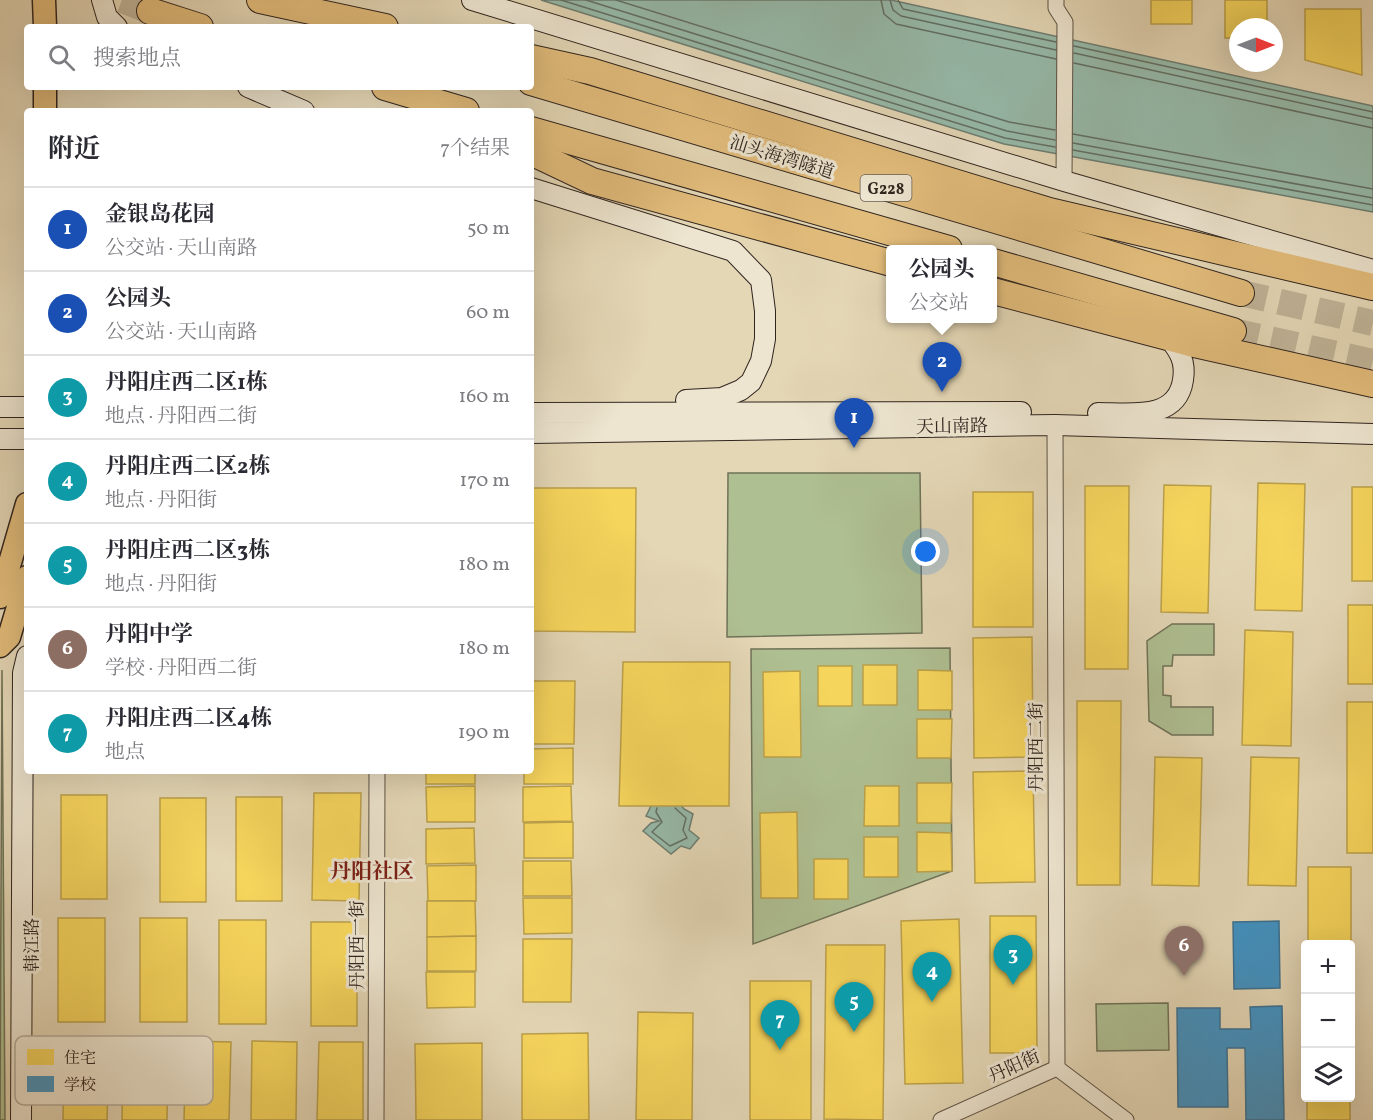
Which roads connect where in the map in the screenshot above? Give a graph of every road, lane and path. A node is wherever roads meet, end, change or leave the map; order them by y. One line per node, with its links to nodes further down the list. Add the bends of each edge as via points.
1 (44, 0): 8 (main road)
2 (102, 0): 9 (main road, via 107,17)
3 (254, 0): 11 (highway)
4 (260, 0): 12 (highway)
5 (472, 0): 24 (main road)
6 (1056, 0): 24 (street, via 1056,8 1065,22)
7 (150, 11): 10 (highway)
8 (45, 24)
9 (114, 24)
10 (191, 24)
11 (335, 24)
12 (371, 24)
13 (534, 59): 30 (highway, via 590,71 1049,211)
14 (534, 83): 32 (highway, 汕头海湾隧道 / G228)
15 (45, 90): 18 (main road)
16 (255, 90): 19 (main road)
17 (393, 90): 20 (highway); 21 (highway)
18 (45, 108)
19 (297, 108)
20 (435, 108)
21 (456, 108)
22 (534, 131): 26 (highway, G228)
23 (534, 154): 27 (highway, via 592,181)
24 (1063, 173): 29 (main road)
25 (534, 189): 39 (main road, via 733,251 761,280 765,339 751,381 741,390 722,398 637,401)
26 (935, 245)
27 (886, 262)
28 (997, 263): 33 (highway)
29 (1373, 270)
30 (1373, 287)
31 (997, 292): 34 (highway)
32 (1241, 293)
33 (1233, 331)
34 (1169, 338): 35 (highway); 39 (main road, 天山南路, via 1183,356 1181,394 1171,405 1147,413)
35 (1373, 384)
36 (0, 407): 37 (main road)
37 (24, 407)
38 (534, 413): 39 (main road, 天山南路)
39 (591, 413)
40 (1055, 425): 41 (main road, 天山南路); 42 (main road, 天山南路); 54 (street, 丹阳西二街)
41 (534, 433)
42 (1373, 434)
43 (0, 439): 44 (main road)
44 (24, 439)
45 (24, 514): 47 (main road)
46 (24, 586): 48 (main road, via 9,637)
47 (0, 597)
48 (0, 646)
49 (24, 669): 52 (main road, 韩江路)
50 (32, 774): 53 (main road, 韩江路)
51 (377, 774): 57 (street, 丹阳西一街)
52 (21, 1036)
53 (32, 1036)
54 (1057, 1068): 58 (street, 丹阳街); 59 (street, 丹阳街)
55 (21, 1105): 56 (main road, 韩江路)
56 (21, 1120)
57 (376, 1120)
58 (941, 1120)
59 (1126, 1120)

